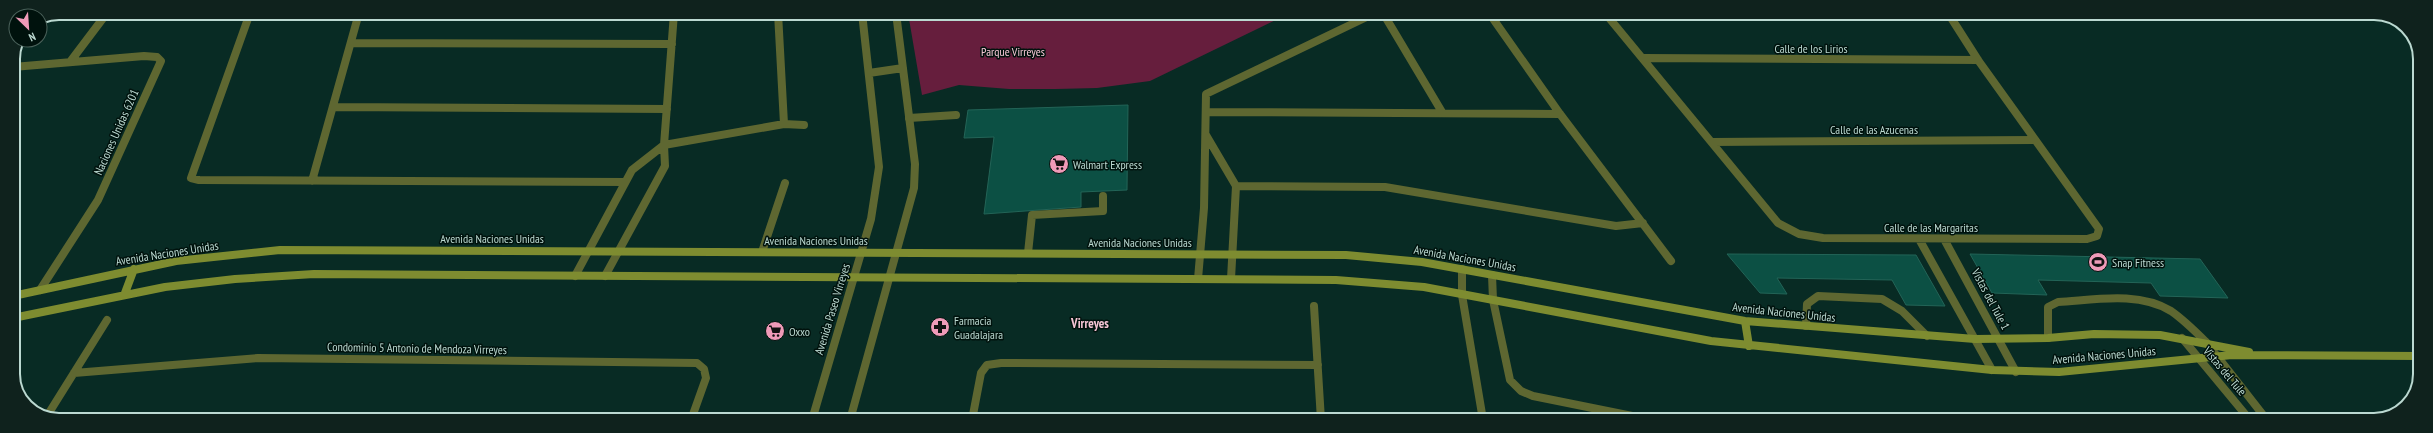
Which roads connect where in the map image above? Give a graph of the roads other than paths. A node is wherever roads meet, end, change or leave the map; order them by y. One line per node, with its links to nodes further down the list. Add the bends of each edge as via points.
1 (102, 20): 17 (street)
2 (247, 20): 34 (street, via 191,178)
3 (357, 20): 13 (street)
4 (674, 20): 14 (street)
5 (778, 20): 28 (street)
6 (863, 20): 20 (street, Avenida Paseo Virreyes)
7 (897, 20): 19 (street)
8 (1360, 20): 23 (street, via 1206,94)
9 (1387, 20): 24 (street)
10 (1494, 20): 26 (street)
11 (1611, 20): 15 (street)
12 (1952, 20): 16 (street)
13 (351, 43): 14 (street); 21 (street)
14 (672, 44): 22 (street)
15 (1644, 58): 16 (street, Calle de los Lirios); 32 (street)
16 (1978, 60): 31 (street)
17 (70, 62): 18 (street, Naciones Unidas 6201); 60 (street, Naciones Unidas 6201, via 144,56 157,57 161,61 98,200)
18 (20, 66)
19 (902, 68): 20 (street); 27 (street)
20 (869, 73): 45 (street, Avenida Paseo Virreyes, via 879,167 871,219)
21 (333, 107): 22 (street); 34 (street)
22 (667, 109): 33 (street)
23 (1206, 112): 24 (street); 30 (street)
24 (1442, 112): 26 (street)
25 (956, 114): 27 (street)
26 (1560, 114): 39 (street)
27 (909, 118): 46 (street, via 914,188)
28 (784, 124): 29 (street); 33 (street)
29 (804, 125)
30 (1205, 135): 37 (street); 48 (street, via 1204,208)
31 (2036, 140): 32 (street, Calle de las Azucenas); 41 (street, Calle de las Margaritas, via 2099,229 2098,236 2087,239)
32 (1712, 142): 40 (street, Calle de las Margaritas, via 1778,223 1790,231 1805,237)
33 (664, 145): 35 (street, via 632,170); 43 (street, via 664,166)
34 (312, 181): 35 (street)
35 (625, 182): 42 (street)
36 (785, 184): 44 (street)
37 (1236, 186): 39 (street, via 1385,187 1616,226); 49 (street)
38 (1103, 196): 47 (street, via 1103,211 1032,215)
39 (1643, 223): 50 (street)
40 (1919, 239): 41 (street, Calle de las Margaritas); 73 (street)
41 (1944, 239): 74 (street, Vistas del Tule 1)
42 (589, 250): 43 (street, Avenida Naciones Unidas); 51 (street, Avenida Naciones Unidas, via 287,250 176,261); 54 (street)
43 (618, 251): 44 (street, Avenida Naciones Unidas); 55 (street)
44 (762, 252): 45 (street, Avenida Naciones Unidas)
45 (861, 252): 46 (street, Avenida Naciones Unidas); 56 (street, Avenida Paseo Virreyes)
46 (898, 252): 47 (street, Avenida Naciones Unidas); 57 (street)
47 (1028, 253): 48 (street, Avenida Naciones Unidas)
48 (1200, 254): 49 (street, Avenida Naciones Unidas); 58 (street)
49 (1232, 255): 52 (street, Avenida Naciones Unidas, via 1346,255 1422,262); 59 (street)
50 (1671, 261)
51 (134, 269): 60 (street, Avenida Naciones Unidas); 61 (street)
52 (1462, 270): 53 (street, Avenida Naciones Unidas); 63 (street)
53 (1492, 275): 64 (street); 68 (street, Avenida Naciones Unidas)
54 (575, 276): 55 (street, Avenida Naciones Unidas); 61 (street, Avenida Naciones Unidas, via 306,275 236,278)
55 (606, 276): 56 (street, Avenida Naciones Unidas)
56 (854, 277): 57 (street, Avenida Naciones Unidas); 87 (street, Avenida Paseo Virreyes)
57 (891, 278): 58 (street, Avenida Naciones Unidas); 88 (street)
58 (1198, 279): 59 (street, Avenida Naciones Unidas)
59 (1230, 280): 63 (street, Avenida Naciones Unidas, via 1390,283)
60 (40, 290): 62 (street, Avenida Naciones Unidas)
61 (125, 293): 66 (street, Avenida Naciones Unidas)
62 (20, 294)
63 (1462, 295): 64 (street, Avenida Naciones Unidas); 91 (street)
64 (1493, 300): 76 (street, Avenida Naciones Unidas); 92 (street, via 1510,380 1521,391 1533,396)
65 (1314, 306): 81 (street)
66 (20, 316)
67 (107, 320): 83 (street)
68 (1745, 321): 69 (street, Avenida Naciones Unidas); 76 (street)
69 (1806, 326): 70 (street, Avenida Naciones Unidas); 70 (street, via 1807,304 1818,296 1882,299 1902,311)
70 (1927, 336): 73 (street, Avenida Naciones Unidas)
71 (2048, 338): 72 (street, Avenida Naciones Unidas, via 2131,334); 74 (street, Avenida Naciones Unidas); 75 (street, Vistas del Tule, via 2048,307 2051,304 2129,300 2166,308)
72 (2182, 338): 75 (street, Avenida Naciones Unidas); 80 (street, Vistas del Tule)
73 (1975, 339): 74 (street, Avenida Naciones Unidas); 82 (street)
74 (1999, 340): 84 (street, Vistas del Tule 1)
75 (2206, 342): 77 (street, Avenida Naciones Unidas); 78 (street, Vistas del Tule)
76 (1749, 346): 82 (street, Avenida Naciones Unidas)
77 (2263, 355): 78 (street, Avenida Naciones Unidas); 79 (street, Avenida Naciones Unidas)
78 (2216, 356): 80 (street, Avenida Naciones Unidas); 94 (street, Vistas del Tule)
79 (2413, 356)
80 (2199, 359): 84 (street, Avenida Naciones Unidas, via 2059,372); 93 (street, Vistas del Tule)
81 (1318, 364): 89 (street, via 1001,363 988,365 981,373); 90 (street)
82 (1992, 370): 84 (street, Avenida Naciones Unidas)
83 (74, 372): 85 (street); 86 (street, Condominio 5 Antonio de Mendoza Virreyes, via 258,358 697,363 704,369 706,378)
84 (2016, 372)
85 (50, 412)
86 (693, 413)
87 (814, 413)
88 (852, 413)
89 (973, 413)
90 (1321, 413)
91 (1481, 413)
92 (1617, 413)
93 (2244, 413)
94 (2261, 413)

